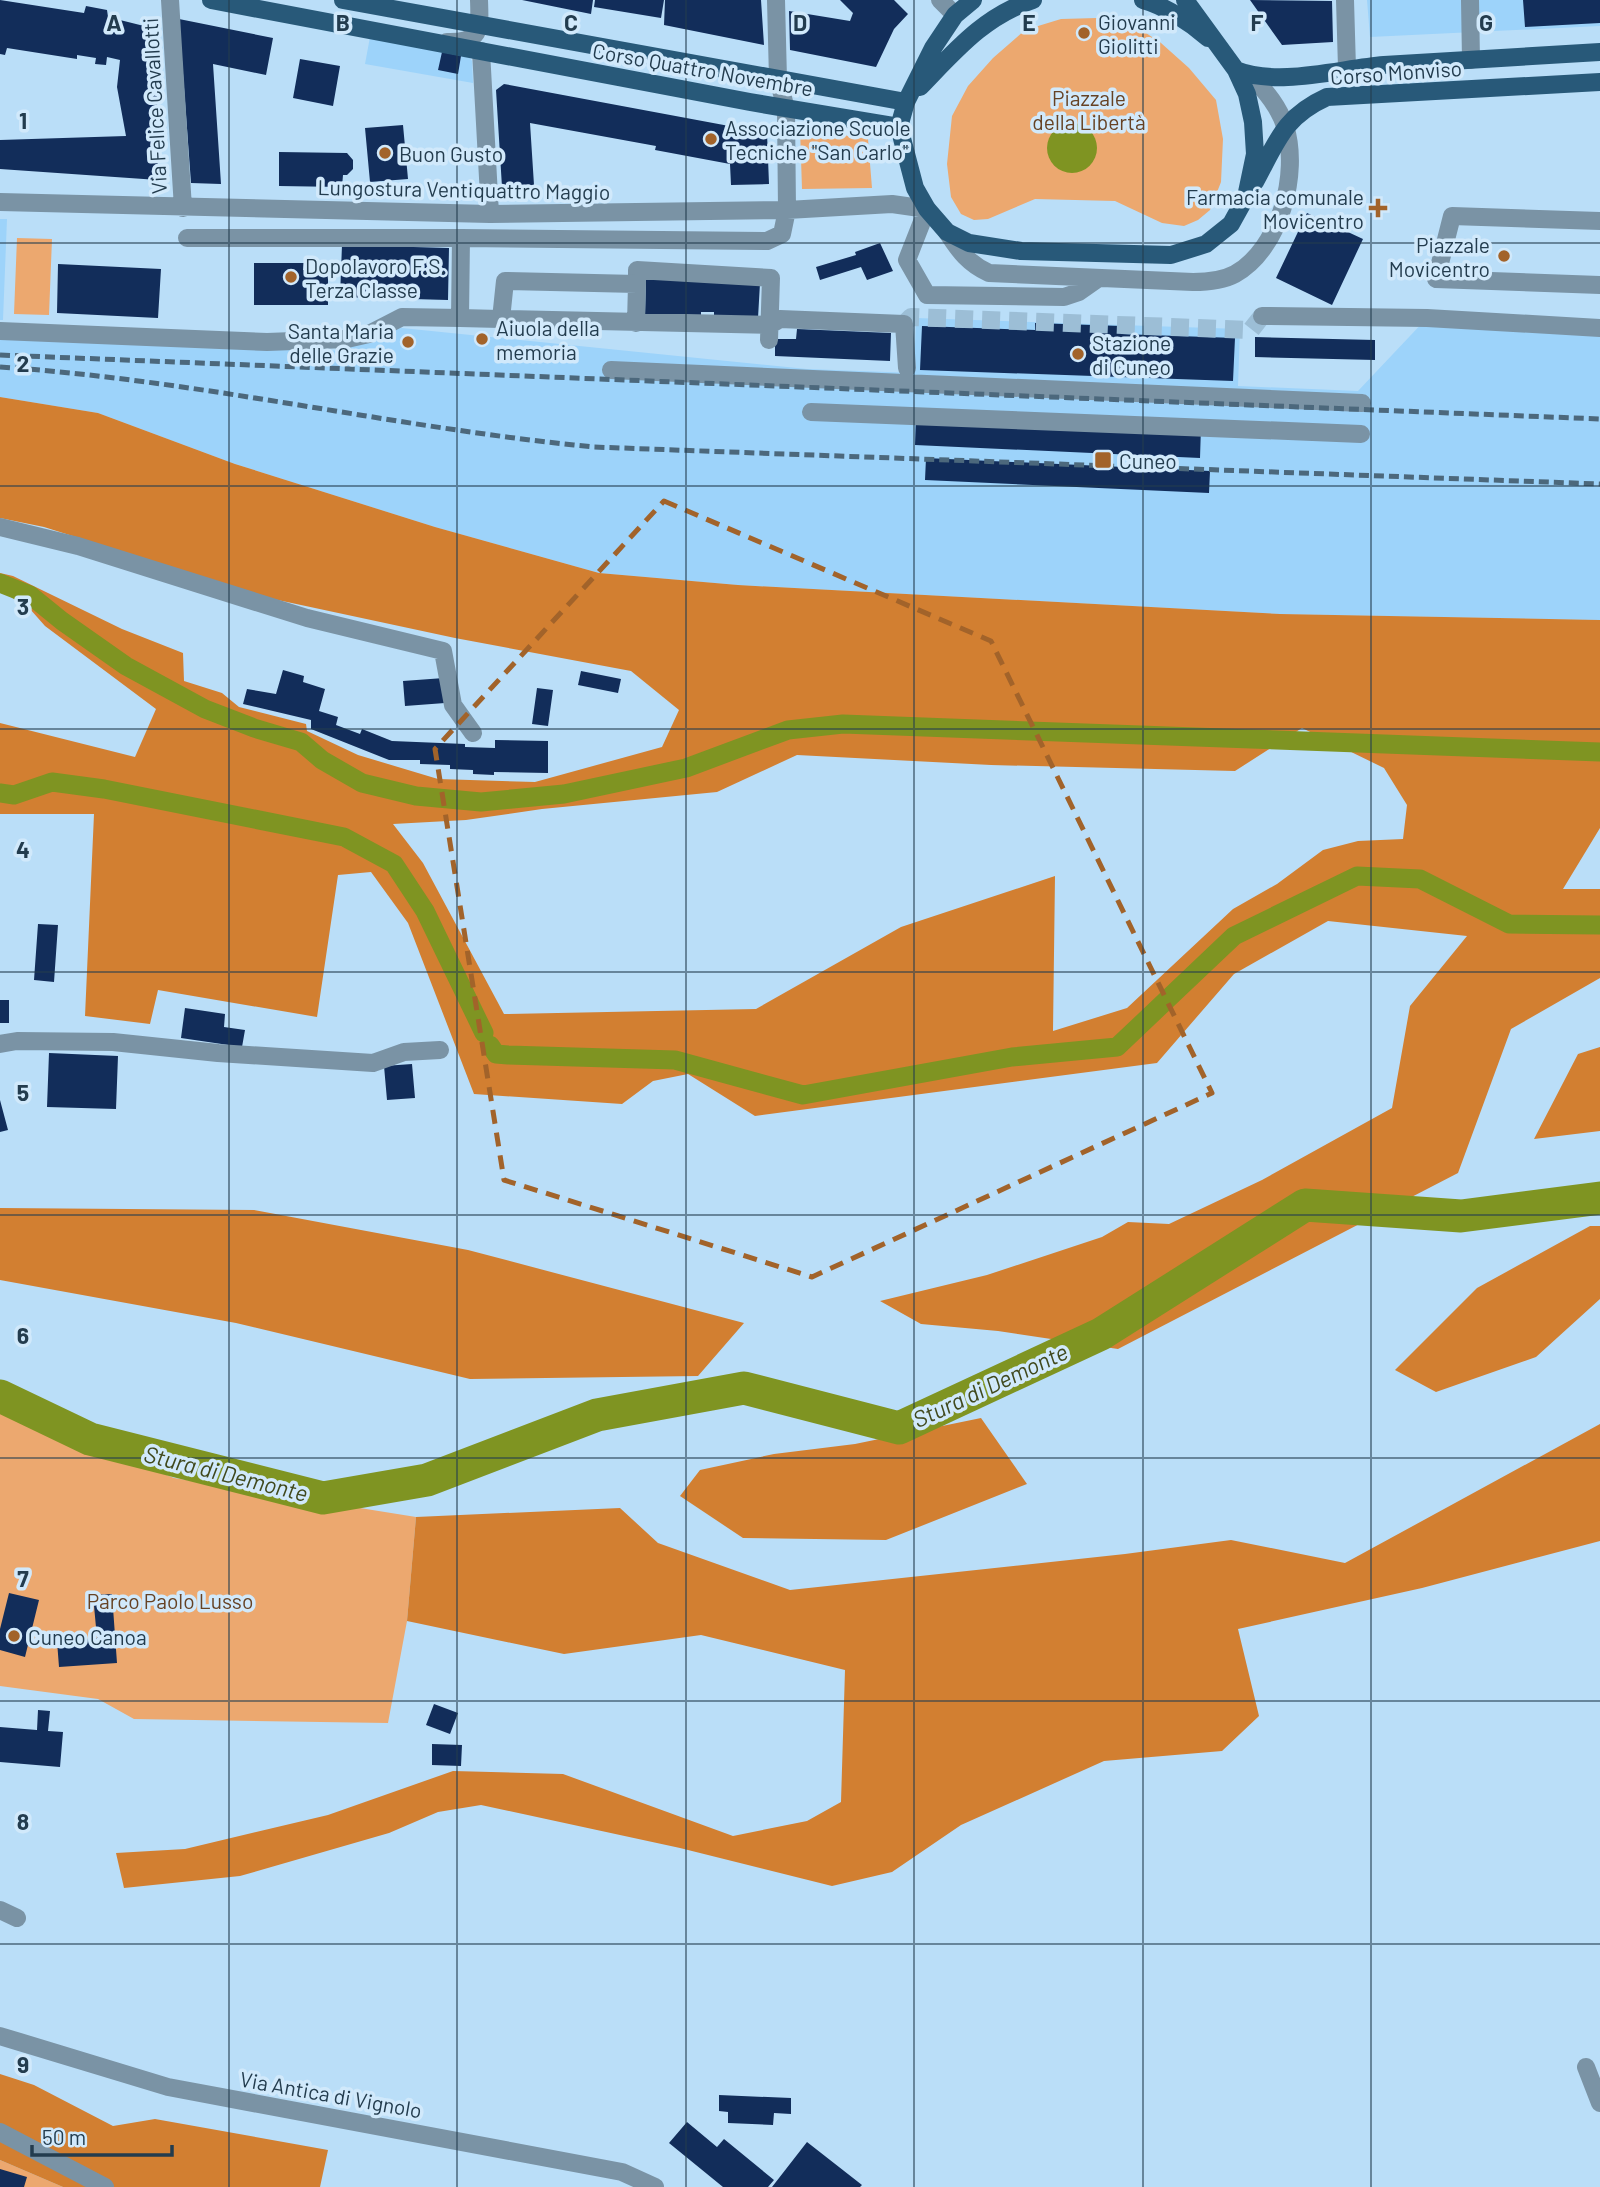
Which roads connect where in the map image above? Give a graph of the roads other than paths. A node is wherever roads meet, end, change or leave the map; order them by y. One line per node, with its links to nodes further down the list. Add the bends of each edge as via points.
1 (170, 0): 31 (street, Via Felice Cavallotti)
2 (211, 0): 16 (main road, Corso Quattro Novembre)
3 (343, 0): 13 (main road, Corso Quattro Novembre)
4 (479, 0): 15 (street)
5 (776, 0): 23 (street)
6 (940, 0): 14 (street)
7 (973, 0): 14 (main road)
8 (1033, 0): 25 (main road, via 994,18 963,41)
9 (1143, 0): 20 (main road, via 1199,30)
10 (1185, 0): 20 (main road)
11 (1345, 0): 21 (street)
12 (1470, 0): 19 (street)
13 (396, 5): 15 (main road, Corso Quattro Novembre)
14 (955, 15): 25 (main road)
15 (480, 26): 16 (street, via 468,41); 23 (main road, Corso Quattro Novembre)
16 (433, 42): 17 (main road, Corso Quattro Novembre)
17 (481, 51): 26 (main road, Corso Quattro Novembre); 34 (street)
18 (1600, 52): 19 (main road, Corso Monviso)
19 (1471, 60): 21 (main road, Corso Monviso)
20 (1231, 62): 22 (main road, Corso Monviso); 29 (main road, via 1247,93 1253,122 1255,154)
21 (1347, 68): 22 (main road, Corso Monviso, via 1281,78)
22 (1253, 77): 28 (street, via 1274,102)
23 (778, 79): 25 (main road, Corso Quattro Novembre); 26 (street)
24 (1600, 82): 28 (main road, Corso Monviso, via 1327,97 1302,110)
25 (906, 102): 27 (main road)
26 (786, 108): 27 (main road, Corso Quattro Novembre); 33 (street)
27 (899, 127): 32 (main road, via 915,188)
28 (1286, 127): 29 (main road, Corso Monviso); 39 (street, via 1289,187 1272,232 1248,264 1212,282)
29 (1246, 197): 36 (main road, via 1231,224 1206,244 1171,255 1021,251 970,243)
30 (0, 202): 31 (street, Lungostura Ventiquattro Maggio)
31 (183, 208): 34 (street, Lungostura Ventiquattro Maggio)
32 (927, 209): 33 (street, Lungostura Ventiquattro Maggio, via 892,204); 36 (main road); 39 (street, via 907,260 927,295 1064,297)
33 (787, 210): 34 (street, Lungostura Ventiquattro Maggio); 38 (street, via 782,234 767,241)
34 (490, 214)
35 (1600, 221): 41 (street, via 1452,216 1436,279)
36 (947, 232): 39 (street, via 962,255 989,273)
37 (187, 238): 38 (street)
38 (461, 238): 43 (street)
39 (1099, 278)
40 (637, 284): 44 (street, via 505,281); 45 (street); 48 (street, via 637,270 771,278)
41 (1600, 285)
42 (1262, 316): 46 (street, via 1427,318)
43 (460, 318): 44 (street); 47 (street, via 402,317 369,334 347,339 267,342)
44 (501, 319): 45 (street)
45 (636, 323): 48 (street)
46 (1600, 328)
47 (0, 331)
48 (770, 333): 49 (street, via 780,319 904,324)
49 (907, 368)
50 (611, 370): 51 (street)
51 (1362, 403)
52 (811, 412): 53 (street)
53 (1361, 434)
54 (0, 527): 55 (street, via 78,546 307,618 443,651 453,705)
55 (473, 733)
56 (0, 1044): 57 (street, via 113,1042 218,1054 373,1063 404,1052)
57 (440, 1050)
58 (0, 2036): 62 (street, Via Antica di Vignolo, via 168,2087)
59 (1586, 2067): 60 (street)
60 (1600, 2104)
61 (0, 2132): 63 (street)
62 (607, 2170): 64 (street); 65 (street, Via Antica di Vignolo)
63 (104, 2187)
64 (630, 2187)
65 (655, 2187)

